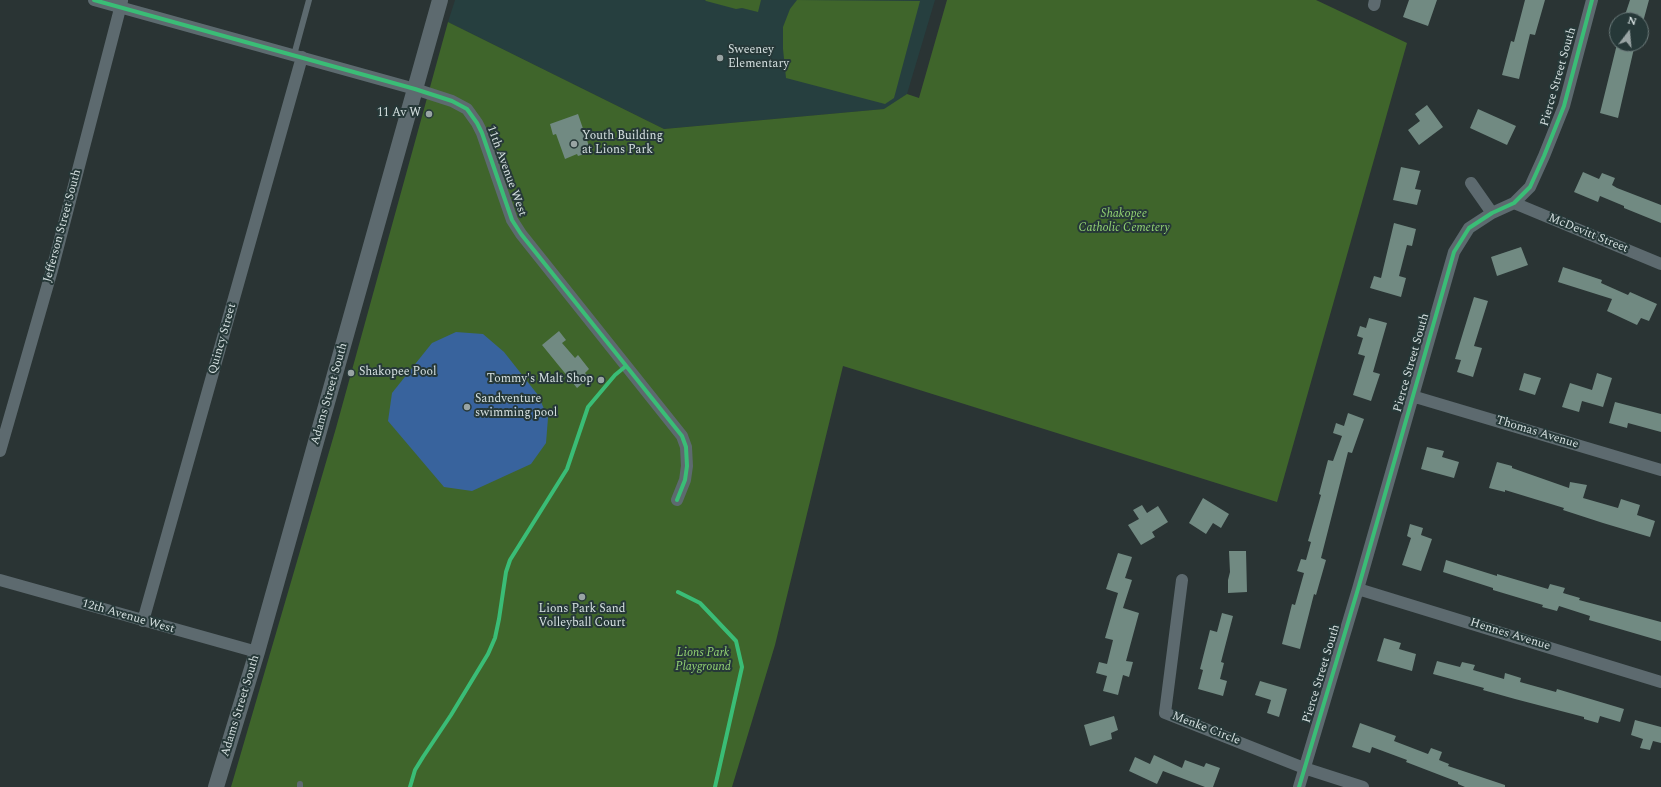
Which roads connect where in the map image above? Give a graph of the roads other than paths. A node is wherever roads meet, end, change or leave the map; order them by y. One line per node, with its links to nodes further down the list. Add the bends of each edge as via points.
1 (94, 0): 5 (street, 11th Avenue West)
2 (309, 0): 6 (lane)
3 (440, 0): 7 (street, Adams Street South)
4 (1592, 0): 9 (street, Pierce Street South, via 1564,106 1530,187)
5 (122, 4): 6 (street, 11th Avenue West); 13 (street, Jefferson Street South, via 52,270)
6 (298, 56): 7 (street, 11th Avenue West); 19 (street, Quincy Street)
7 (416, 89): 15 (street, 11th Avenue West, via 467,109 482,133 512,220 520,234 682,436 687,466); 20 (street, Adams Street South)
8 (1471, 183): 10 (street)
9 (1514, 204): 10 (street, Pierce Street South); 11 (street, McDevitt Street)
10 (1492, 213): 12 (street, Pierce Street South, via 1469,228 1454,252)
11 (1661, 264)
12 (1412, 396): 14 (street, Thomas Avenue); 18 (street, Pierce Street South)
13 (0, 451)
14 (1661, 470)
15 (677, 500)
16 (0, 580): 19 (street, 12th Avenue West)
17 (1182, 580): 22 (street, Menke Circle, via 1164,713)
18 (1358, 589): 21 (street, Hennes Avenue); 22 (street, Pierce Street South)
19 (143, 621): 20 (street, 12th Avenue West)
20 (257, 652): 23 (street, Adams Street South)
21 (1661, 682)
22 (1304, 768): 24 (street, Pierce Street South); 25 (street)
23 (216, 787)
24 (1299, 787)
25 (1363, 787)

